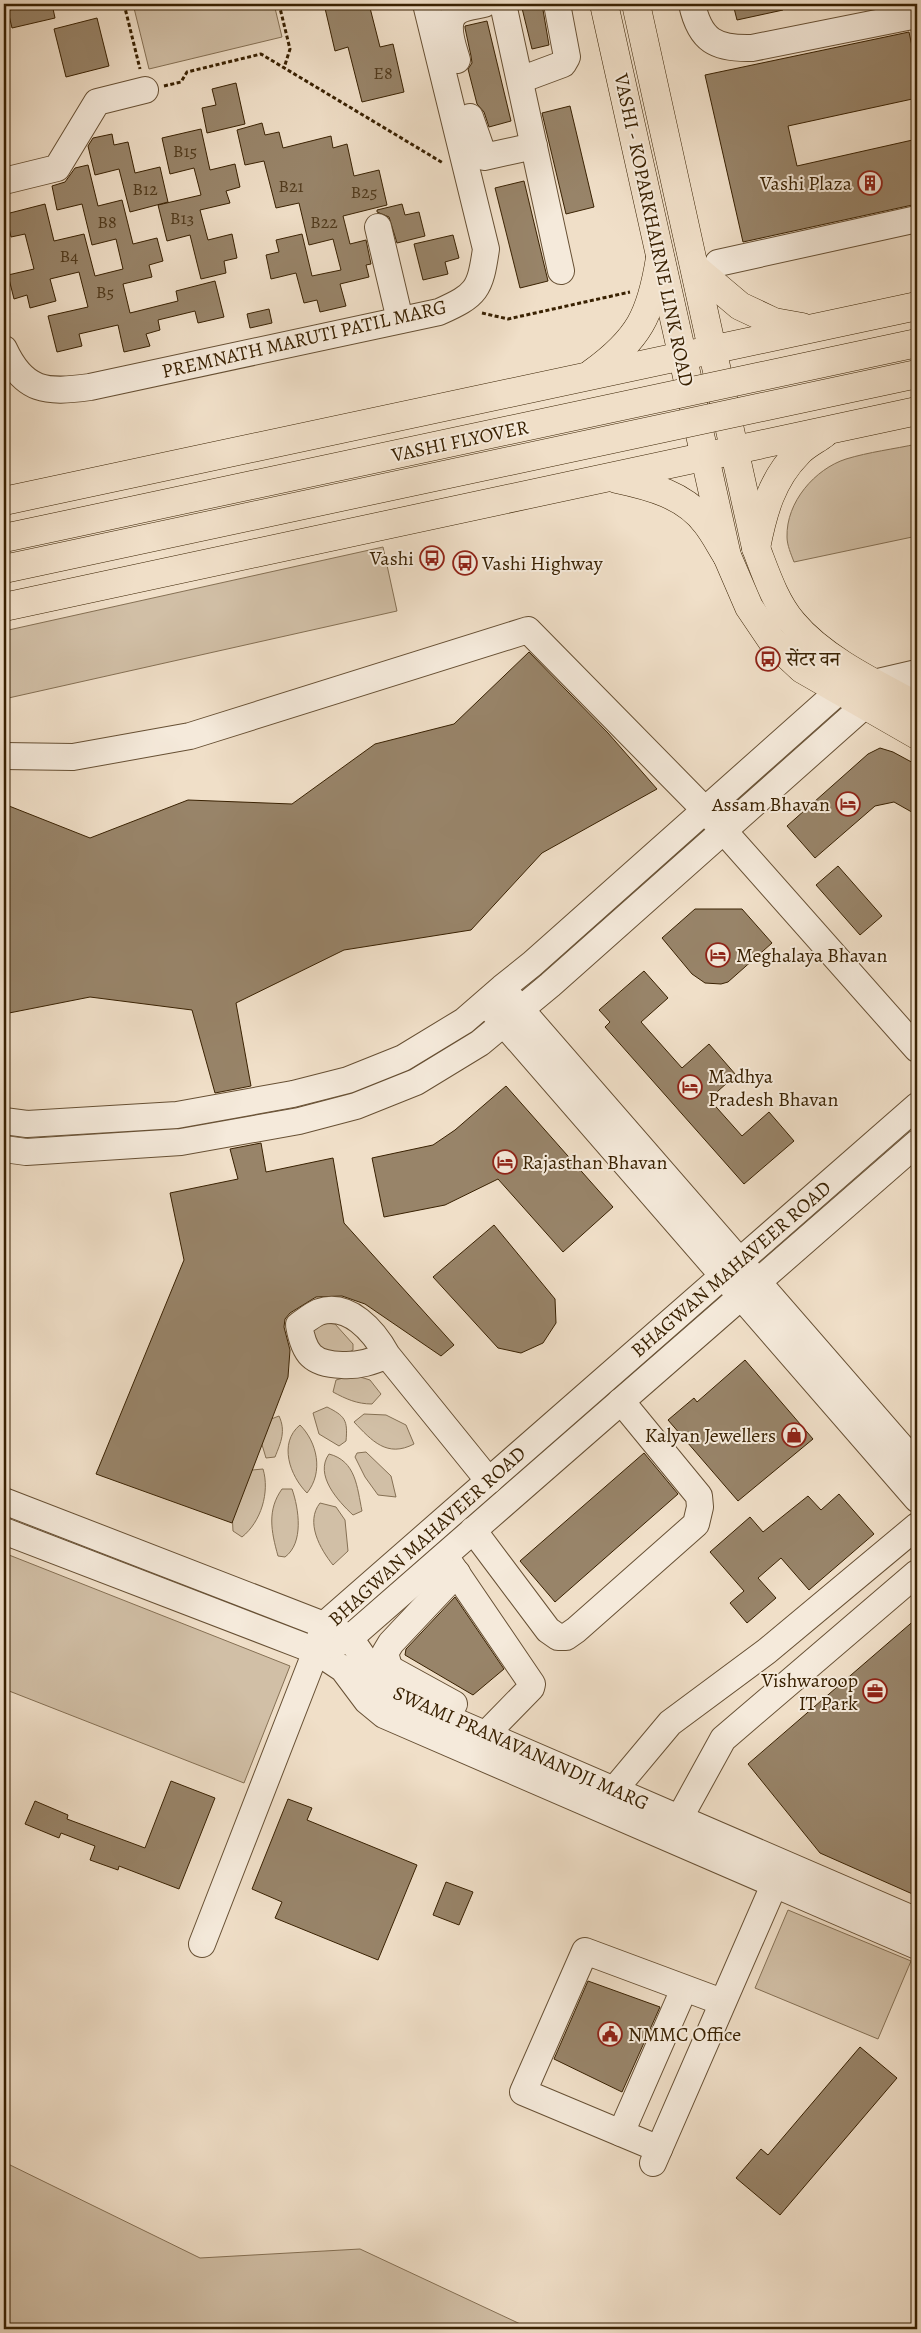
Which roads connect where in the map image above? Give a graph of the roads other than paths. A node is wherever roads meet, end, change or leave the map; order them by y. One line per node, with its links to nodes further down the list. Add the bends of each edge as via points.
1 (426, 4): 19 (street, PREMNATH MARUTI PATIL MARG, via 486,249 482,279 465,300 439,312)
2 (484, 4): 11 (street, via 457,11 449,29 479,147 484,157)
3 (503, 4): 9 (street)
4 (557, 4): 9 (street, via 567,57 563,64)
5 (604, 4): 15 (main road, VASHI - KOPARKHAIRNE LINK ROAD)
6 (636, 4): 16 (main road, VASHI - KOPARKHAIRNE LINK ROAD)
7 (692, 4): 8 (street, via 704,34 717,45 733,49 752,48)
8 (917, 14)
9 (520, 80): 11 (street)
10 (145, 90): 12 (street, via 97,102 56,168)
11 (534, 146): 17 (street)
12 (4, 181)
13 (917, 219): 16 (street)
14 (378, 227): 19 (street)
15 (660, 258): 24 (main road, VASHI - KOPARKHAIRNE LINK ROAD); 26 (main road, via 654,294 640,328 616,356)
16 (706, 266): 20 (main road, via 740,306 774,322); 23 (main road, VASHI - KOPARKHAIRNE LINK ROAD)
17 (561, 271)
18 (917, 306): 20 (main road)
19 (400, 320): 22 (street, PREMNATH MARUTI PATIL MARG, via 61,391 32,385 12,367)
20 (810, 329): 23 (main road)
21 (917, 343): 33 (main road, VASHI FLYOVER, bridge)
22 (4, 349)
23 (713, 350): 24 (main road); 29 (main road, VASHI - KOPARKHAIRNE LINK ROAD)
24 (682, 356): 26 (main road); 30 (main road, VASHI - KOPARKHAIRNE LINK ROAD)
25 (917, 374): 36 (main road, VASHI FLYOVER, bridge)
26 (586, 376): 32 (main road)
27 (917, 411): 28 (main road)
28 (831, 429): 29 (main road); 34 (main road, via 799,452 776,479 763,512)
29 (735, 450): 30 (main road); 34 (main road, VASHI - KOPARKHAIRNE LINK ROAD)
30 (704, 456): 31 (main road); 35 (main road, VASHI - KOPARKHAIRNE LINK ROAD)
31 (610, 477): 35 (main road, via 646,485 679,498 706,522); 37 (main road)
32 (4, 501)
33 (4, 538)
34 (756, 548): 40 (main road, VASHI - KOPARKHAIRNE LINK ROAD, via 774,595 793,623)
35 (727, 556): 39 (main road, via 750,607 772,641 802,669)
36 (4, 569)
37 (4, 607)
38 (917, 673): 40 (street)
39 (840, 691): 40 (main road); 44 (street)
40 (869, 694): 41 (main road); 42 (main road); 45 (street)
41 (917, 706)
42 (917, 735)
43 (4, 756): 44 (street, via 73,757 190,736 528,630)
44 (706, 811): 45 (street); 46 (street)
45 (723, 830): 47 (street); 48 (street)
46 (494, 995): 47 (street); 50 (street, via 464,1021 404,1058 348,1080 293,1094 178,1115 27,1124)
47 (512, 1017): 52 (street, via 480,1043 416,1082 356,1106 299,1121 181,1142 26,1152); 53 (street)
48 (917, 1049)
49 (917, 1106): 53 (street, BHAGWAN MAHAVEER ROAD)
50 (4, 1121)
51 (917, 1142): 54 (street, BHAGWAN MAHAVEER ROAD)
52 (4, 1149)
53 (731, 1269): 54 (street); 59 (street, BHAGWAN MAHAVEER ROAD)
54 (749, 1289): 56 (street); 57 (street, BHAGWAN MAHAVEER ROAD)
55 (388, 1355): 59 (street)
56 (830, 1381): 58 (street); 60 (street)
57 (621, 1401): 63 (street, BHAGWAN MAHAVEER ROAD); 63 (street, via 699,1496 699,1517 696,1524 576,1630 566,1637 558,1637 548,1630)
58 (917, 1465)
59 (489, 1481): 67 (street, BHAGWAN MAHAVEER ROAD)
60 (917, 1499)
61 (4, 1502): 67 (street, SWAMI PRANAVANANDJI MARG)
62 (917, 1526): 71 (street, via 767,1651 670,1723)
63 (473, 1530): 65 (street, BHAGWAN MAHAVEER ROAD)
64 (4, 1531): 69 (street, SWAMI PRANAVANANDJI MARG)
65 (450, 1564): 68 (street, BHAGWAN MAHAVEER ROAD); 70 (street, via 532,1684); 70 (street, via 387,1647 387,1661 394,1672)
66 (917, 1573): 72 (street, via 724,1739)
67 (324, 1625): 68 (street, SWAMI PRANAVANANDJI MARG); 69 (street, BHAGWAN MAHAVEER ROAD)
68 (350, 1638): 69 (street, BHAGWAN MAHAVEER ROAD); 70 (street, SWAMI PRANAVANANDJI MARG, via 392,1694)
69 (316, 1652): 73 (street, SWAMI PRANAVANANDJI MARG, via 343,1669 367,1701 384,1715); 75 (street)
70 (490, 1730): 71 (street, SWAMI PRANAVANANDJI MARG)
71 (614, 1790): 72 (street, SWAMI PRANAVANANDJI MARG)
72 (679, 1818): 73 (street, SWAMI PRANAVANANDJI MARG)
73 (779, 1874): 74 (street, SWAMI PRANAVANANDJI MARG); 76 (street, SWAMI PRANAVANANDJI MARG); 78 (street)
74 (917, 1921)
75 (202, 1944)
76 (917, 1946)
77 (684, 1988): 78 (street); 79 (street); 79 (street, via 585,1952 523,2092)
78 (722, 2002): 79 (street, via 656,2156)
79 (621, 2133)

